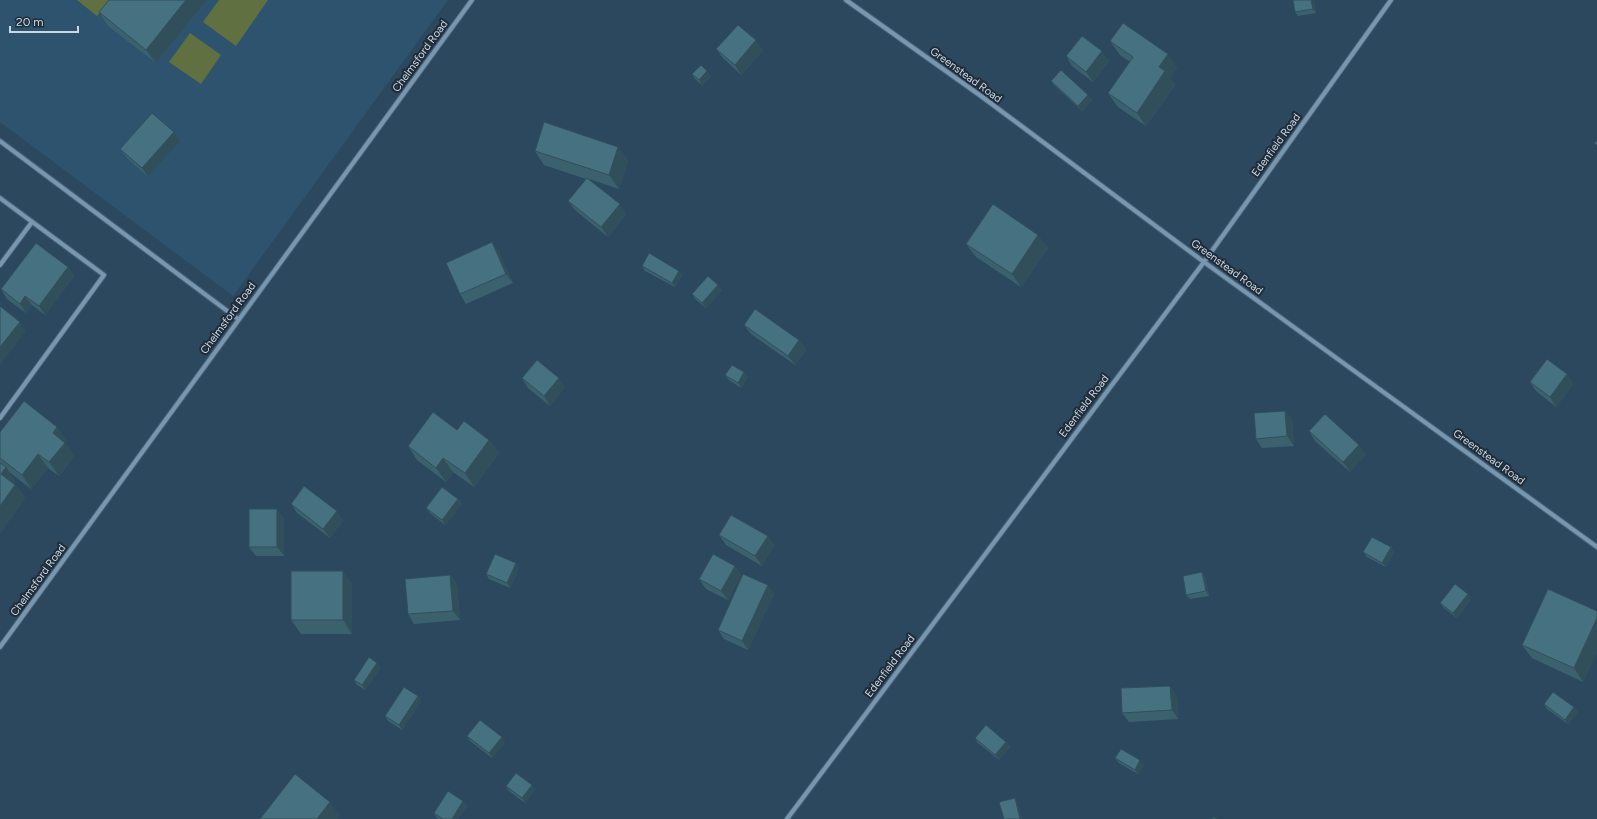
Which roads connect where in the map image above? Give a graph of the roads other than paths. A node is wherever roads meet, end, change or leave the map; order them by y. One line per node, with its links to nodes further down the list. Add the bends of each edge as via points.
1 (472, 0): 9 (street, Chelmsford Road)
2 (846, 0): 7 (street, Greenstead Road, via 981,96)
3 (1391, 0): 7 (street, Edenfield Road)
4 (0, 141): 9 (street)
5 (0, 198): 6 (street)
6 (32, 222): 8 (street); 10 (street, via 104,275)
7 (1204, 262): 11 (street, Greenstead Road); 13 (street, Edenfield Road)
8 (0, 265)
9 (238, 319): 12 (street, Chelmsford Road)
10 (0, 418)
11 (1597, 547)
12 (0, 647)
13 (787, 819)

